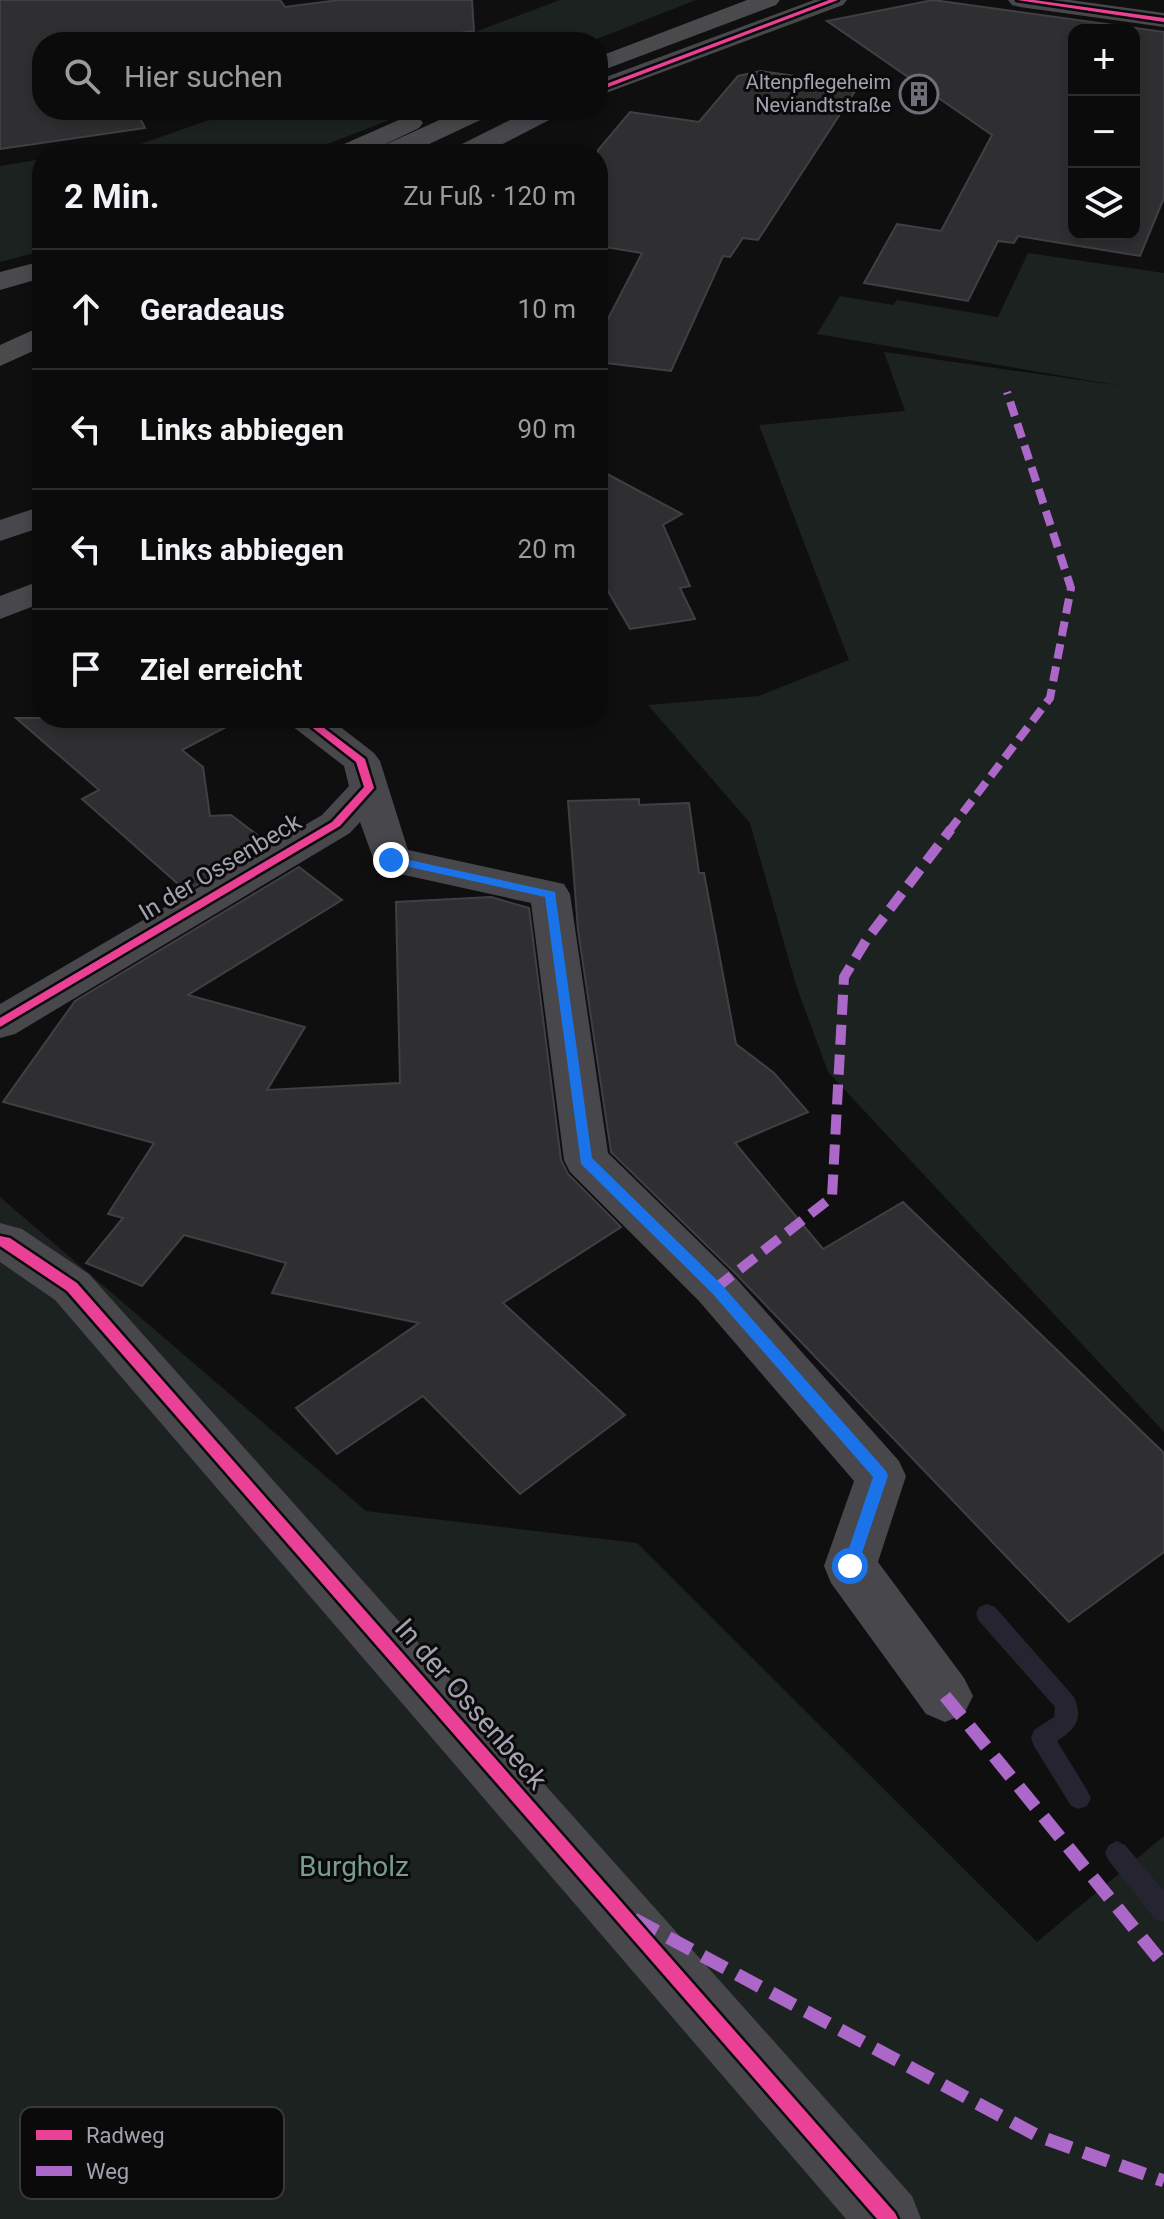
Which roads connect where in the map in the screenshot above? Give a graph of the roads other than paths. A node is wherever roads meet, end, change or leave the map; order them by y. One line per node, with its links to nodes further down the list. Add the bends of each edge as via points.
1 (724, 0): 6 (highway)
2 (768, 0): 7 (highway)
3 (835, 0): 8 (street)
4 (1020, 0): 5 (street)
5 (1164, 20)
6 (608, 43)
7 (608, 61)
8 (608, 85)
9 (416, 120): 12 (highway)
10 (460, 120): 13 (highway)
11 (530, 120): 14 (street)
12 (365, 144)
13 (409, 144)
14 (483, 144)
15 (32, 272): 16 (highway)
16 (0, 281)
17 (32, 340): 18 (highway)
18 (0, 357)
19 (32, 364): 20 (highway)
20 (0, 376)
21 (32, 520): 22 (street)
22 (0, 531)
23 (32, 595): 24 (street)
24 (0, 609)
25 (318, 728): 26 (street, via 361,761)
26 (369, 788): 27 (street, In der Ossenbeck, via 336,824); 29 (street, via 391,860 550,894 586,1160 716,1288 881,1476 850,1566)
27 (0, 1023)
28 (0, 1241): 30 (street, In der Ossenbeck, via 72,1287)
29 (945, 1696)
30 (889, 2219)

